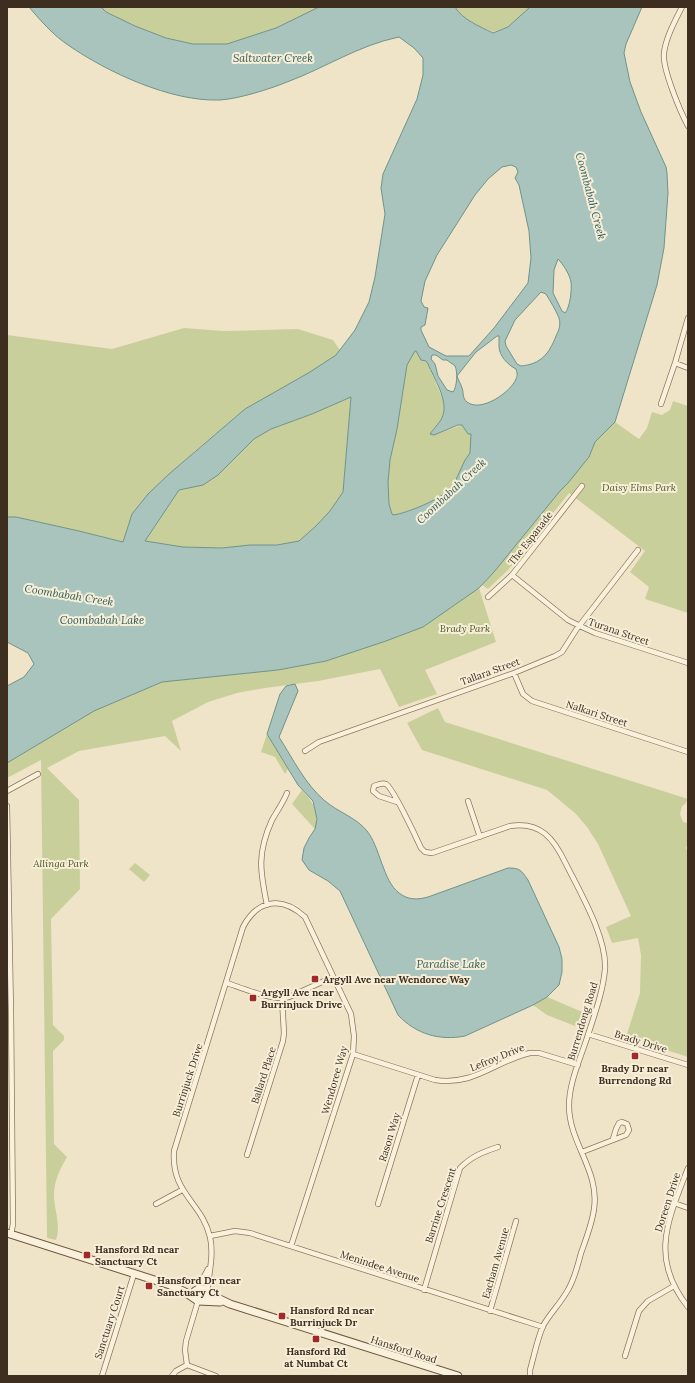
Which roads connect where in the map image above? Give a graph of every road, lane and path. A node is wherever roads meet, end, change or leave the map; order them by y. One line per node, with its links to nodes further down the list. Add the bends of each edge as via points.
1 (682, 7): 2 (street, via 666,42 664,54 680,110)
2 (688, 126)
3 (688, 318): 4 (street)
4 (675, 363): 5 (street); 6 (street)
5 (688, 368)
6 (661, 404)
7 (582, 486): 9 (street, The Espanade)
8 (638, 550): 11 (street, Tallara Street)
9 (512, 575): 10 (street, The Espanade); 11 (street, Turana Street, via 568,620)
10 (488, 597)
11 (580, 626): 12 (street, Turana Street); 13 (street, Tallara Street, via 562,652)
12 (688, 663)
13 (514, 673): 14 (street, Tallara Street, via 319,742); 15 (street, Nalkari Street, via 522,694 532,701)
14 (305, 750)
15 (688, 752)
16 (38, 774): 17 (street)
17 (7, 791)
18 (287, 793): 23 (street, via 265,839 261,856 260,873)
19 (468, 801): 22 (street)
20 (397, 802): 20 (street, Burrendong Road, via 376,794 373,791 374,786 386,784); 22 (street, Burrendong Road, via 425,852 432,853)
21 (7, 806): 43 (street, via 13,1224)
22 (480, 837): 27 (street, Burrendong Road, via 520,824 539,829 558,847 604,951 605,969 602,986)
23 (267, 905): 24 (street, Wendoree Way, via 288,905 305,917); 25 (street, Burrinjuck Drive, via 249,916)
24 (333, 977): 26 (street); 28 (street, Wendoree Way, via 353,1021)
25 (227, 984): 26 (street); 37 (street, Burrinjuck Drive, via 174,1151 175,1170)
26 (282, 999): 35 (street, Ballard Place, via 283,1041)
27 (588, 1034): 29 (street, Burrendong Road); 30 (street, Brady Drive)
28 (353, 1054): 31 (street, Lefroy Drive); 45 (street, Wendoree Way)
29 (578, 1065): 31 (street, Lefroy Drive, via 535,1052 524,1054 466,1079 452,1081); 34 (street, Burrendong Road, via 569,1096 569,1112)
30 (688, 1065)
31 (418, 1075): 40 (street, Rason Way)
32 (613, 1139): 34 (street)
33 (498, 1147): 51 (street, Barrine Crescent, via 478,1154 460,1168)
34 (582, 1152): 57 (street, Burrendong Road, via 594,1186 593,1215 572,1282)
35 (247, 1156)
36 (688, 1168): 38 (street, Doreen Drive)
37 (182, 1190): 39 (street); 44 (street, Burrinjuck Drive, via 203,1218)
38 (674, 1203): 41 (street); 49 (street, Doreen Drive, via 665,1239 665,1256)
39 (156, 1204)
40 (378, 1204)
41 (688, 1208)
42 (516, 1221): 56 (street, Eacham Avenue)
43 (9, 1234): 47 (street, Hansford Road)
44 (210, 1236): 45 (street, Menindee Avenue, via 235,1231 246,1232); 46 (street, Burrinjuck Drive)
45 (291, 1246): 51 (street, Menindee Avenue)
46 (209, 1266): 50 (street, Burrinjuck Drive); 52 (street, Burrinjuck Drive)
47 (134, 1274): 48 (street, Hansford Road); 61 (street, Sanctuary Court)
48 (170, 1285): 50 (street, Hansford Road); 53 (street, Hansford Road)
49 (674, 1286): 55 (street, Doreen Drive); 58 (street, via 648,1301 639,1311)
50 (197, 1289): 52 (street, via 202,1288); 53 (street, via 194,1293)
51 (424, 1290): 56 (street, Menindee Avenue)
52 (207, 1292): 53 (street, via 207,1298); 54 (street, Hansford Road)
53 (199, 1300): 54 (street, Hansford Road); 59 (street, via 186,1341)
54 (230, 1304): 64 (street, Hansford Road)
55 (688, 1307)
56 (490, 1310): 57 (street, Menindee Avenue)
57 (543, 1327): 60 (street, Burrendong Road)
58 (625, 1356)
59 (187, 1365): 62 (street); 63 (street)
60 (530, 1373): 65 (street, Burrendong Road)
61 (102, 1376)
62 (172, 1376)
63 (216, 1376)
64 (458, 1376)
65 (525, 1376)

